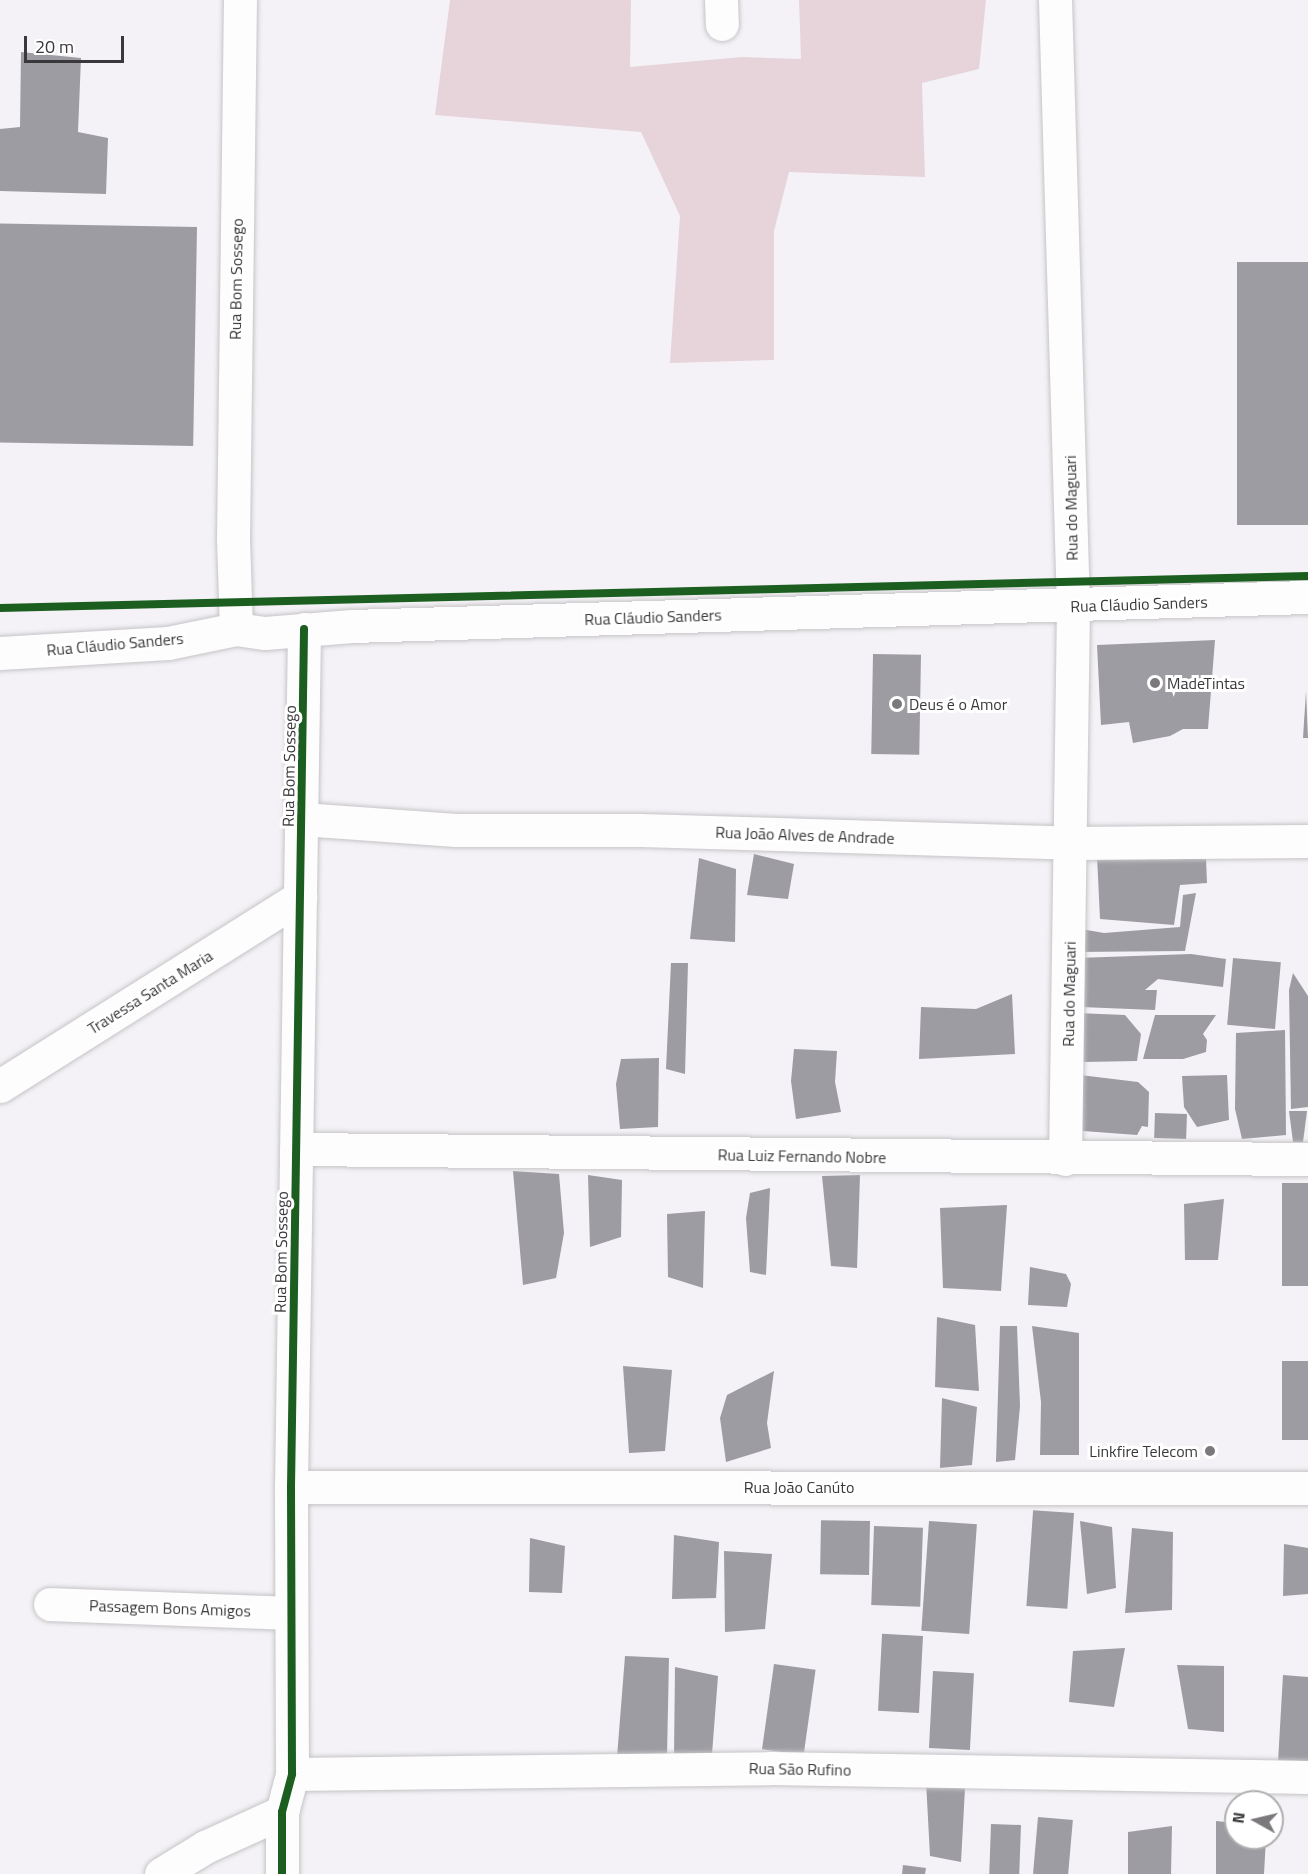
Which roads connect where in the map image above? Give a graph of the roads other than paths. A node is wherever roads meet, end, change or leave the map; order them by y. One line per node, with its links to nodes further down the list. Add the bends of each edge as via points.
1 (240, 0): 5 (street, Rua Bom Sossego, via 233,539)
2 (1055, 0): 4 (street, Rua do Maguari)
3 (1308, 597): 4 (street, Rua Cláudio Sanders)
4 (1073, 607): 6 (street, Rua Cláudio Sanders); 10 (street, Rua do Maguari)
5 (236, 629): 6 (street, Rua Cláudio Sanders, via 266,633); 7 (street, Rua Cláudio Sanders, via 168,643)
6 (304, 629): 8 (street, Rua Bom Sossego)
7 (0, 653)
8 (302, 819): 10 (street, Rua João Alves de Andrade, via 456,830 640,830); 11 (street, Rua Bom Sossego)
9 (1308, 841): 10 (street, Rua João Alves de Andrade)
10 (1073, 843): 14 (street, Rua do Maguari)
11 (300, 897): 12 (street, Travessa Santa Maria); 13 (street, Rua Bom Sossego)
12 (0, 1086)
13 (296, 1149): 14 (street, Rua Luiz Fernando Nobre); 16 (street, Rua Bom Sossego)
14 (1065, 1159): 15 (street, Rua Luiz Fernando Nobre)
15 (1308, 1159)
16 (291, 1486): 17 (street, Rua João Canúto); 19 (street, Rua Bom Sossego)
17 (1308, 1488)
18 (50, 1604): 19 (street, Passagem Bons Amigos)
19 (290, 1613): 20 (street, Rua Bom Sossego)
20 (292, 1774): 21 (street, Rua São Rufino, via 770,1768); 22 (street, Rua Bom Sossego)
21 (1308, 1777)
22 (282, 1812): 23 (street); 24 (street, Rua Bom Sossego)
23 (160, 1874)
24 (282, 1874)

